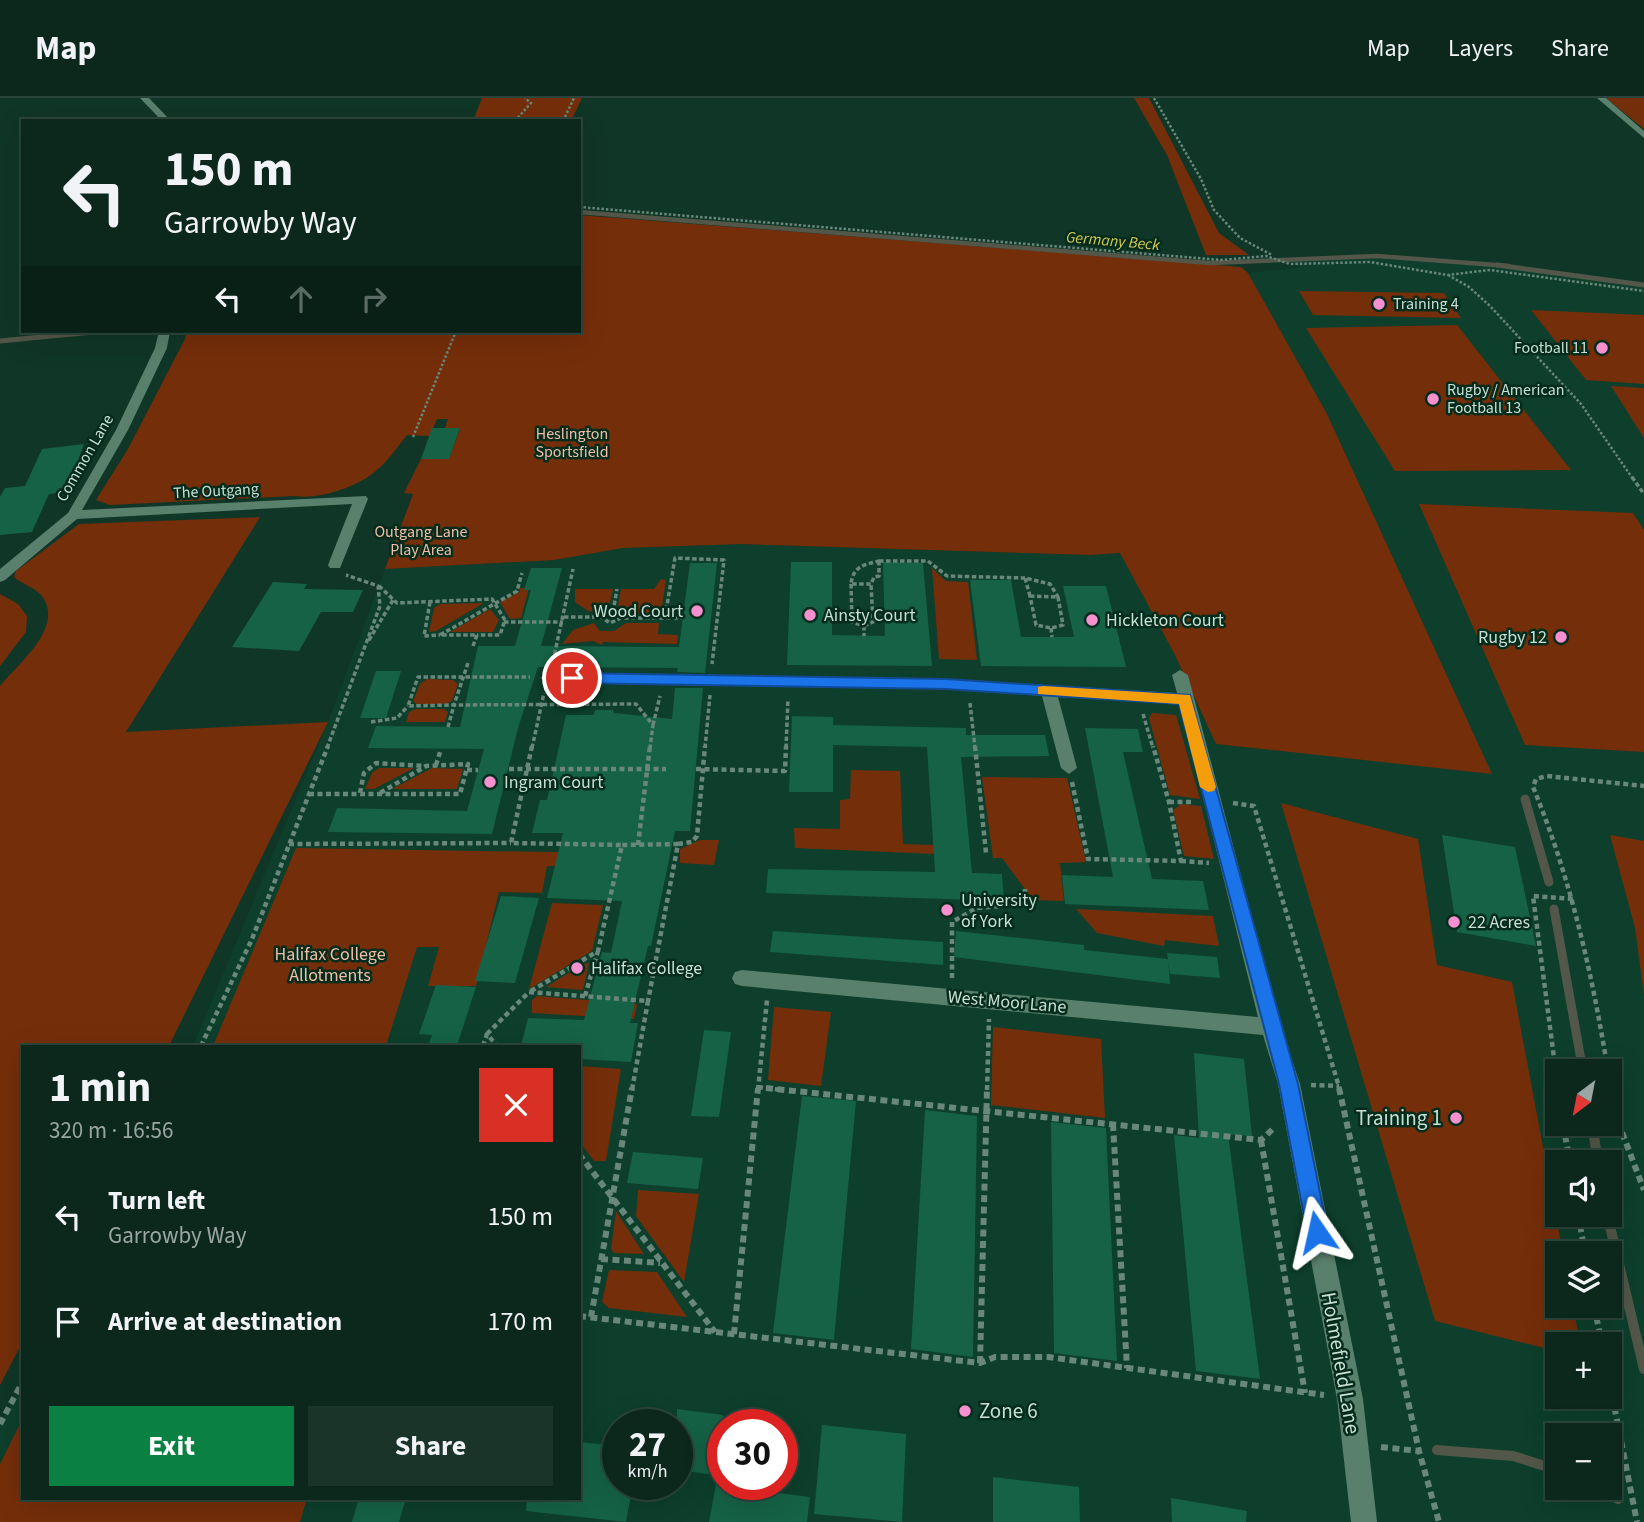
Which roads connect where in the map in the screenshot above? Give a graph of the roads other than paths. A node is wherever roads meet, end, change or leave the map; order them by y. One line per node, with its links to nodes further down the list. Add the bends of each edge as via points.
1 (144, 98): 3 (street)
2 (1601, 98): 4 (street)
3 (165, 119)
4 (1644, 135)
5 (164, 333): 6 (street, Common Lane, via 122,430)
6 (73, 514): 7 (street, The Outgang, via 361,499); 8 (street, Common Lane)
7 (335, 565)
8 (0, 577)
9 (549, 674): 11 (street)
10 (1180, 675): 12 (street, Holmefield Lane)
11 (1049, 691): 12 (street); 13 (street)
12 (1185, 699): 15 (street, Holmefield Lane)
13 (1069, 768)
14 (742, 978): 15 (street, West Moor Lane)
15 (1271, 1027): 16 (street, Holmefield Lane, via 1294,1111 1350,1399)
16 (1364, 1522)

